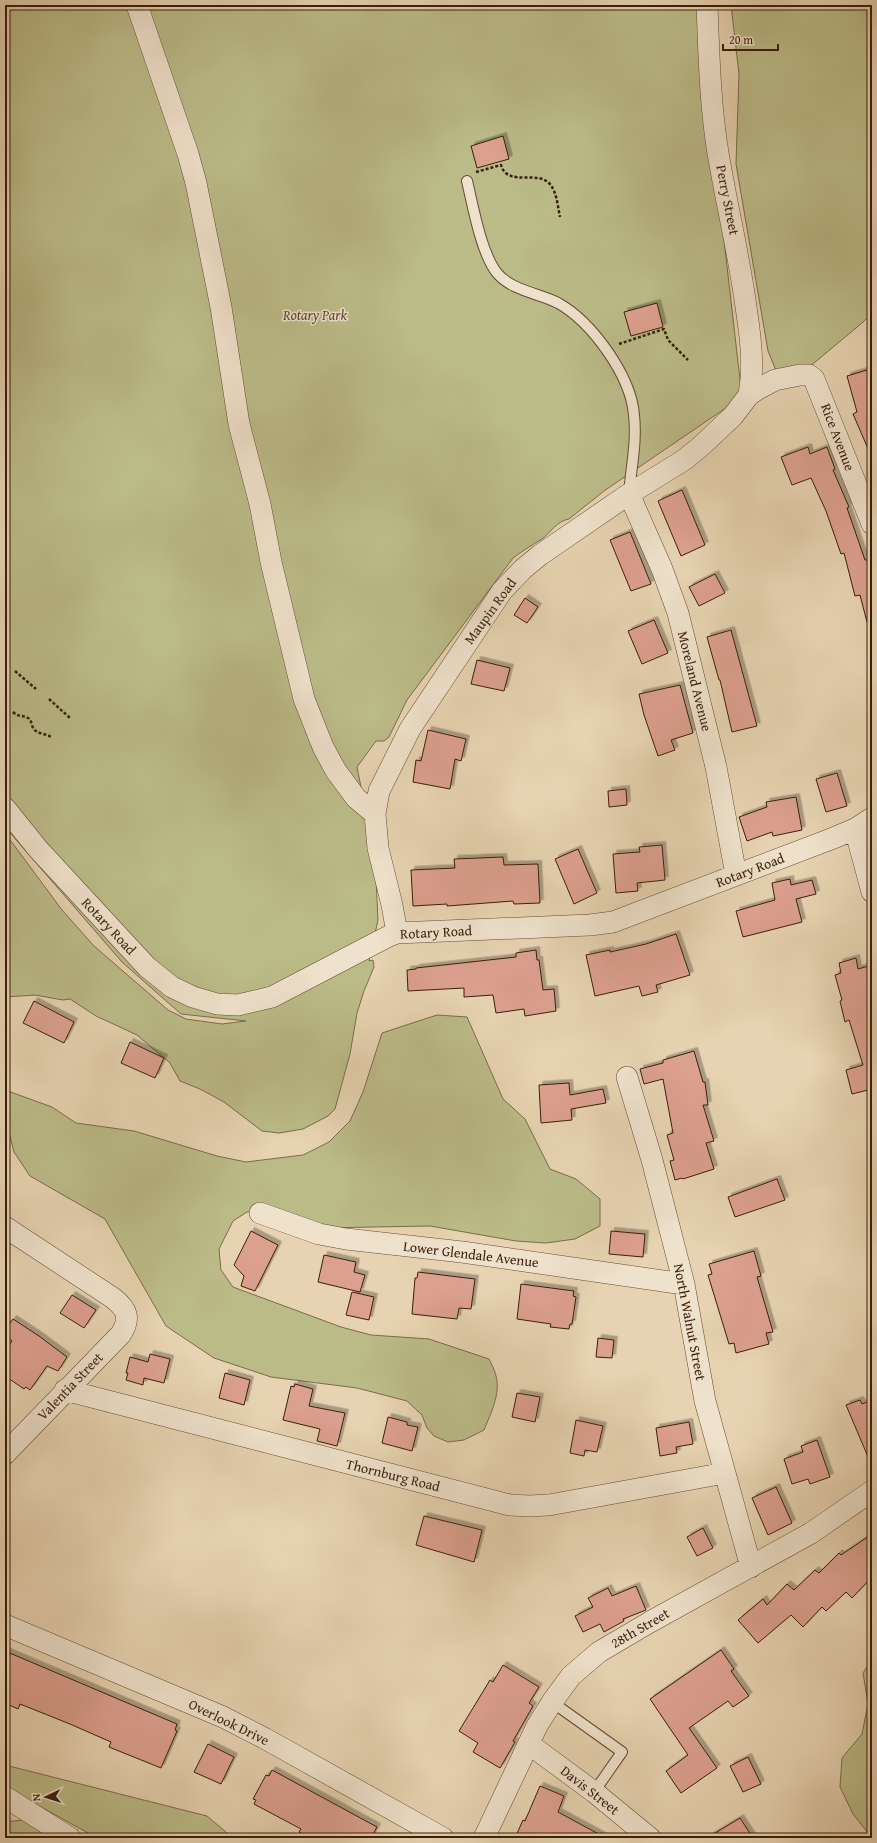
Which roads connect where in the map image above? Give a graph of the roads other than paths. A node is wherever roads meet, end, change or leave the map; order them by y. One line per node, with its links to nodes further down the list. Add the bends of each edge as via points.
1 (137, 5): 9 (street, via 196,183 221,306 240,424 298,674 314,725 336,770 356,798)
2 (707, 5): 5 (street, Perry Street, via 710,81 718,152 739,255 752,353)
3 (467, 181): 6 (lane, via 476,223 496,272 513,286 544,297 572,312 599,341 628,388 634,414 635,444)
4 (809, 375): 5 (street, Maupin Road, via 774,380); 7 (street, Rice Avenue, via 819,388)
5 (749, 395): 6 (street, Maupin Road, via 733,416 700,447 684,460)
6 (629, 494): 9 (street, Maupin Road, via 523,569 502,591 410,729 380,790); 12 (street, Moreland Avenue, via 678,613 715,761)
7 (872, 524)
8 (5, 808): 14 (street, Rotary Road, via 38,849 147,967 172,988 193,997 217,1004 238,1005 255,1002 290,988)
9 (375, 814): 14 (street, Maupin Road, via 378,848)
10 (872, 818): 11 (street, Rotary Road)
11 (855, 829): 12 (street, Rotary Road); 13 (street)
12 (736, 875): 14 (street, Rotary Road, via 623,918 603,923)
13 (872, 892)
14 (397, 933)
15 (627, 1077): 18 (street, North Walnut Street, via 652,1160)
16 (260, 1213): 18 (street, Lower Glendale Avenue, via 319,1234 346,1239 462,1252)
17 (5, 1227): 19 (street, Valentia Street, via 113,1298 122,1305 126,1315 126,1326 121,1334)
18 (684, 1284): 21 (street, North Walnut Street, via 705,1400)
19 (65, 1390): 20 (street, Valentia Street); 21 (street, Thornburg Road, via 510,1505 549,1505)
20 (7, 1448)
21 (725, 1473): 23 (street, North Walnut Street)
22 (872, 1491): 23 (street, 28th Street, via 811,1533)
23 (751, 1567): 25 (street, 28th Street, via 598,1652 571,1676)
24 (5, 1625): 30 (street, Overlook Drive, via 223,1717)
25 (552, 1702): 26 (street, 28th Street); 27 (lane, via 622,1752)
26 (529, 1744): 27 (street, Davis Street); 31 (street, 28th Street)
27 (594, 1792): 32 (street, Davis Street)
28 (5, 1797): 29 (street)
29 (70, 1838)
30 (443, 1838)
31 (484, 1838)
32 (650, 1838)

